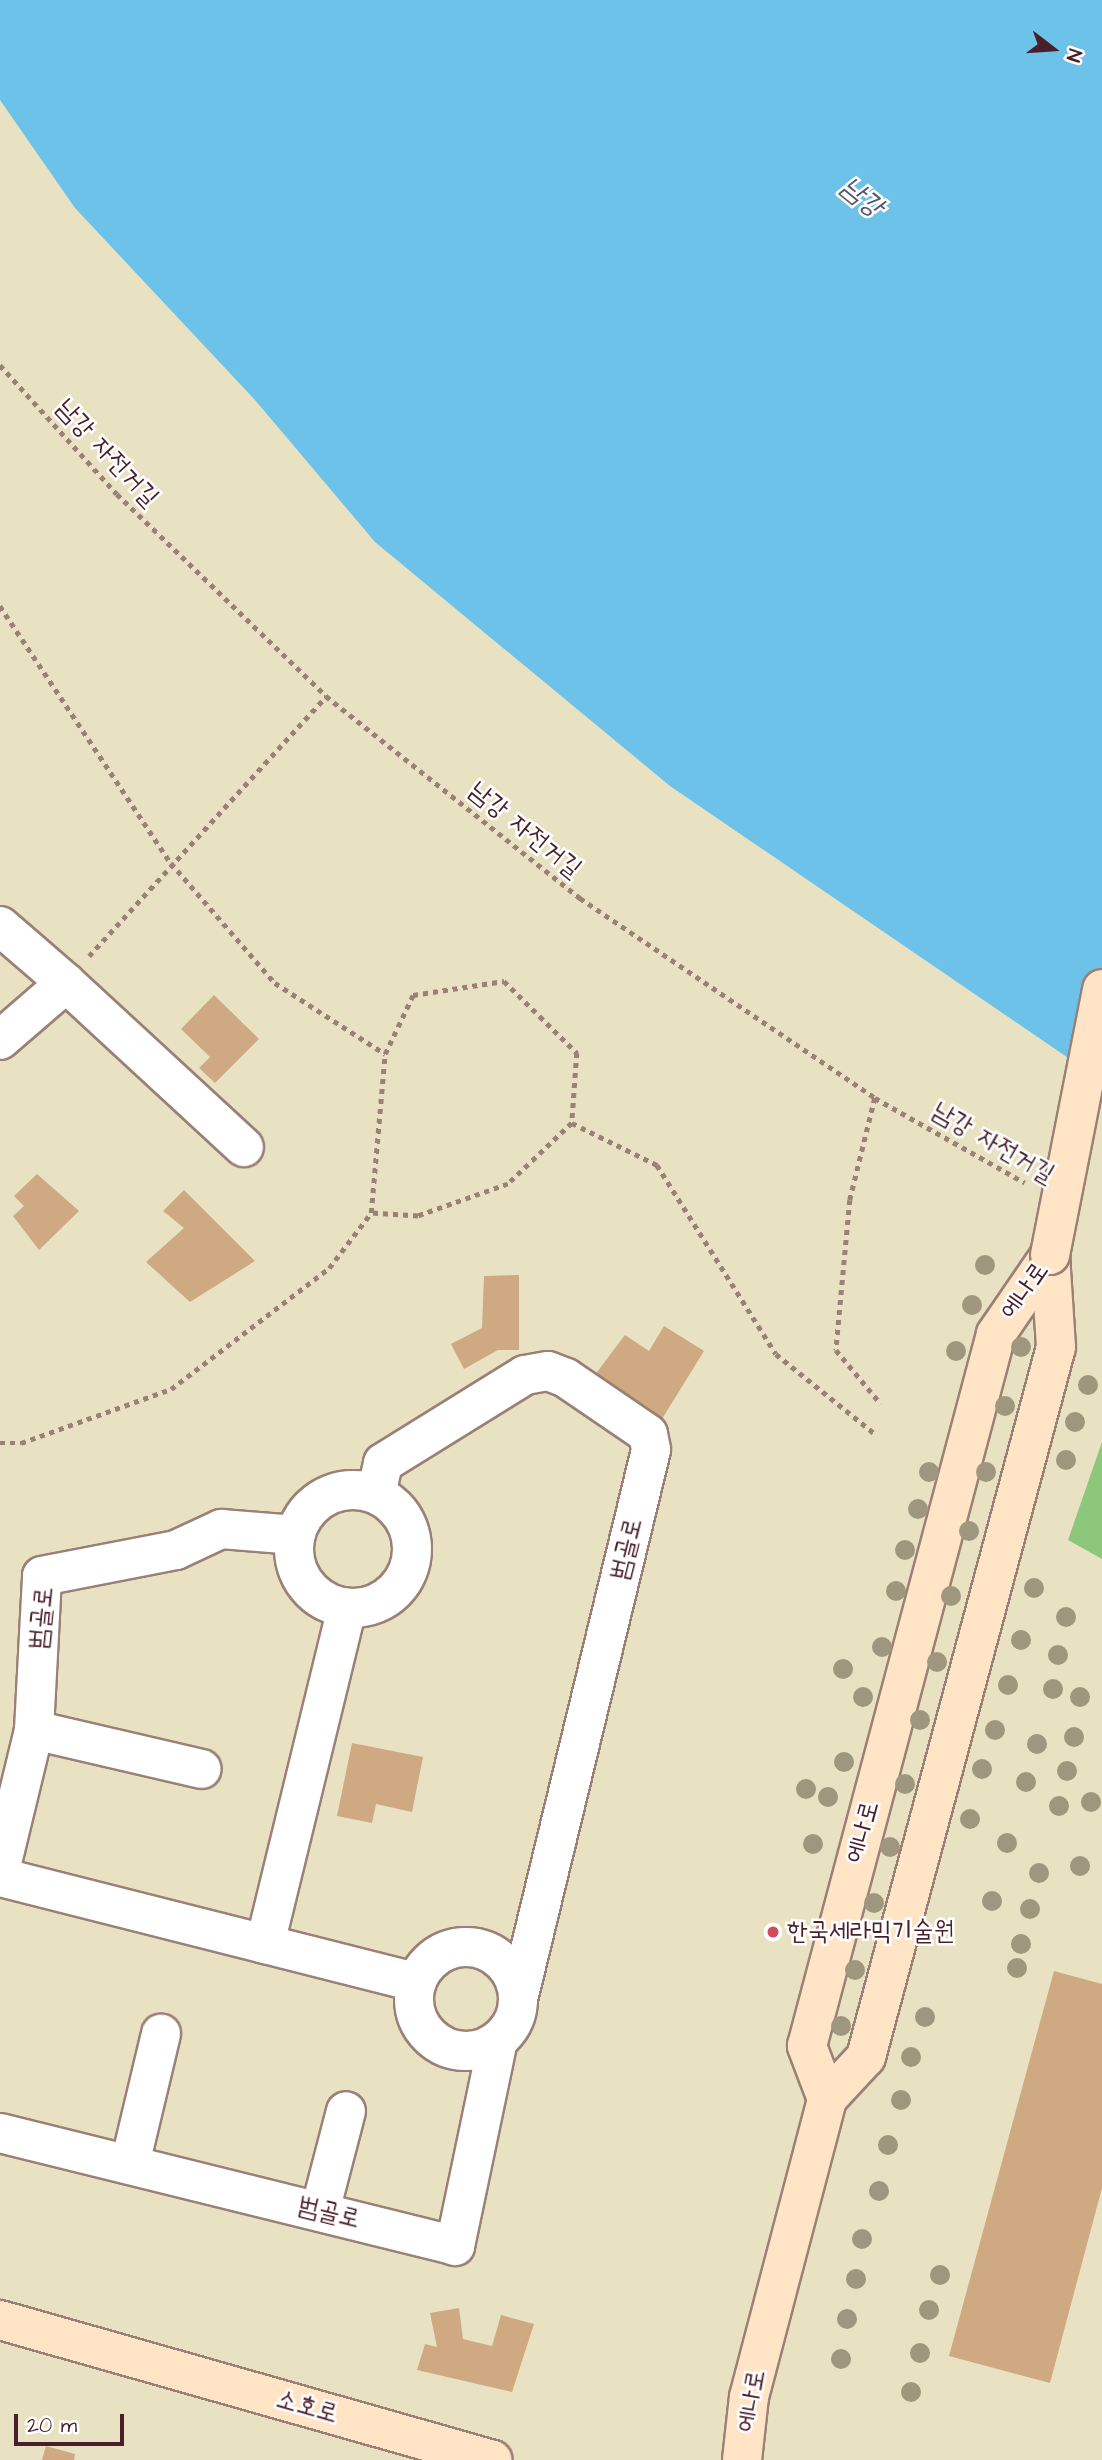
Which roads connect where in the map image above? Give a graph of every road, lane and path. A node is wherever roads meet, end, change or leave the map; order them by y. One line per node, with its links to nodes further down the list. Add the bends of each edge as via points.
1 (0, 365): 3 (path, 남강 자전거길, via 136,513)
2 (0, 606): 4 (path)
3 (326, 696): 4 (path); 10 (path, 남강 자전거길, via 580,898)
4 (171, 863): 6 (path); 9 (path, via 275,983)
5 (0, 926): 6 (street)
6 (66, 983): 8 (street); 12 (street)
7 (1102, 989): 15 (street, bridge)
8 (0, 1040)
9 (385, 1054): 11 (path, via 413,995 504,981 577,1053); 14 (path)
10 (875, 1098): 13 (path, 남강 자전거길); 16 (path, via 850,1200 836,1350)
11 (572, 1123): 14 (path, via 508,1184 418,1216); 17 (path, via 657,1165 776,1354)
12 (244, 1147)
13 (1030, 1186)
14 (371, 1213): 18 (path, via 330,1268 171,1389 21,1443)
15 (1050, 1255): 31 (street, 에나로, via 1052,1360 866,2057); 31 (street, 에나로, via 996,1334 817,2005 807,2046)
16 (881, 1404)
17 (874, 1433)
18 (0, 1443)
19 (376, 1494): 20 (street, via 336,1492 311,1509); 21 (street, via 404,1518 410,1563 383,1600); 28 (street, 범골로, via 383,1463 525,1375 548,1371 566,1378 648,1434 650,1450)
20 (296, 1535): 21 (street, via 300,1574 328,1603); 22 (street, 범골로, via 221,1529 176,1550 42,1576)
21 (347, 1608): 26 (street)
22 (34, 1730): 23 (street); 24 (street, 범골로)
23 (202, 1769)
24 (0, 1871)
25 (0, 1877): 26 (street)
26 (265, 1944): 27 (street)
27 (416, 1982): 28 (street, via 443,1952 476,1948 505,1964); 30 (street, via 416,2011 434,2040 466,2051)
28 (519, 1995): 30 (street, 범골로, via 517,2013)
29 (161, 2034): 34 (street)
30 (498, 2041): 35 (street, 범골로, via 455,2246)
31 (827, 2099): 38 (street, 에나로, via 749,2398)
32 (346, 2110): 35 (street)
33 (0, 2133): 34 (street, 범골로)
34 (130, 2164): 35 (street, 범골로)
35 (320, 2211)
36 (0, 2320): 37 (street, 소호로)
37 (494, 2460)
38 (742, 2460)

